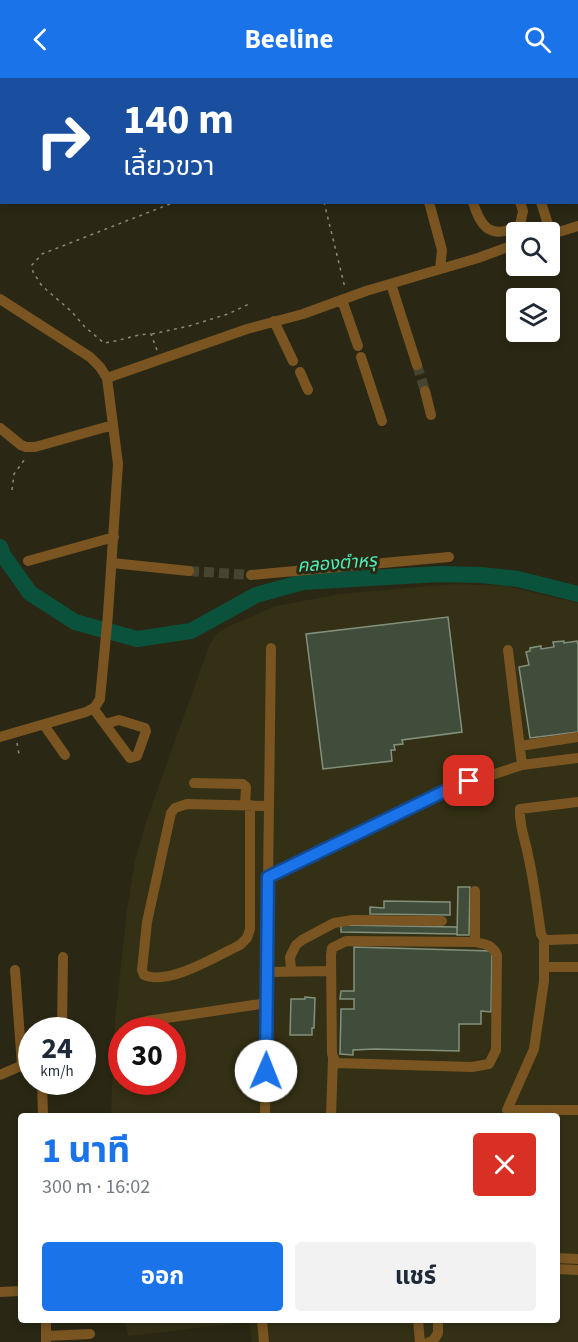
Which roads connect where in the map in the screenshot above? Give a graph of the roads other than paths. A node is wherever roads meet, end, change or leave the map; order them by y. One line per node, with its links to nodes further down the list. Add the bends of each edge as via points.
1 (430, 204): 10 (street, via 442,250)
2 (474, 204): 8 (street, via 478,219 490,231)
3 (521, 204): 8 (street, via 520,225)
4 (542, 204): 5 (street)
5 (547, 222)
6 (578, 226): 7 (street)
7 (560, 231)
8 (499, 232): 9 (street)
9 (505, 248): 10 (street)
10 (440, 269): 11 (street)
11 (391, 284): 13 (street); 16 (street)
12 (0, 299): 18 (street, via 90,357)
13 (345, 299): 14 (street); 22 (street)
14 (274, 321): 15 (street); 18 (street)
15 (293, 361)
16 (417, 365)
17 (300, 372): 19 (street)
18 (106, 378): 23 (street)
19 (308, 390)
20 (425, 391): 21 (street)
21 (431, 415)
22 (382, 421)
23 (113, 425): 24 (street, via 35,447 21,445); 25 (street, via 118,464)
24 (0, 428)
25 (114, 537): 27 (street); 28 (street)
26 (449, 557): 30 (street)
27 (28, 561)
28 (112, 562): 29 (street); 33 (street, via 100,699)
29 (189, 571)
30 (251, 575)
31 (271, 648): 45 (street)
32 (508, 650): 38 (street)
33 (93, 708): 34 (street); 35 (street)
34 (105, 724)
35 (44, 725): 37 (street); 39 (street)
36 (578, 736): 38 (street)
37 (0, 737)
38 (520, 746): 41 (street)
39 (65, 755)
40 (578, 758): 41 (street)
41 (522, 765): 46 (street, via 451,788)
42 (194, 783): 44 (street, via 243,784)
43 (578, 802): 49 (street, via 520,809)
44 (248, 805): 44 (street, via 247,938 240,945 175,975 144,975 147,922 171,813 175,807 187,804); 45 (street)
45 (269, 806): 46 (street)
46 (268, 877): 58 (street)
47 (475, 891): 51 (street)
48 (441, 921): 56 (street, via 334,923 296,945 290,957)
49 (544, 939): 50 (street); 53 (street)
50 (578, 939)
51 (475, 942): 57 (street, via 346,940 332,948); 63 (street, via 488,944 497,955 496,1050 489,1064 340,1065)
52 (63, 957): 61 (street)
53 (544, 967): 54 (street); 67 (street, via 534,1049 507,1110)
54 (578, 967)
55 (15, 970): 60 (street)
56 (291, 970): 57 (street); 58 (street)
57 (331, 971): 63 (street)
58 (268, 972): 59 (street)
59 (267, 1003): 62 (street); 69 (street)
60 (21, 1017)
61 (62, 1017)
62 (174, 1017)
63 (333, 1059): 70 (street)
64 (18, 1067): 65 (street)
65 (0, 1075)
66 (42, 1095): 68 (street)
67 (578, 1110)
68 (43, 1113)
69 (265, 1113)
70 (331, 1113)
71 (560, 1258): 72 (street)
72 (578, 1259)
73 (560, 1269): 74 (street)
74 (578, 1270)
75 (0, 1292): 76 (street)
76 (18, 1292)
77 (46, 1323): 82 (street)
78 (262, 1323): 83 (street)
79 (418, 1323): 84 (street)
80 (438, 1323): 85 (street, via 438,1333)
81 (90, 1334): 82 (street)
82 (46, 1339)
83 (264, 1342)
84 (420, 1342)
85 (429, 1342)

